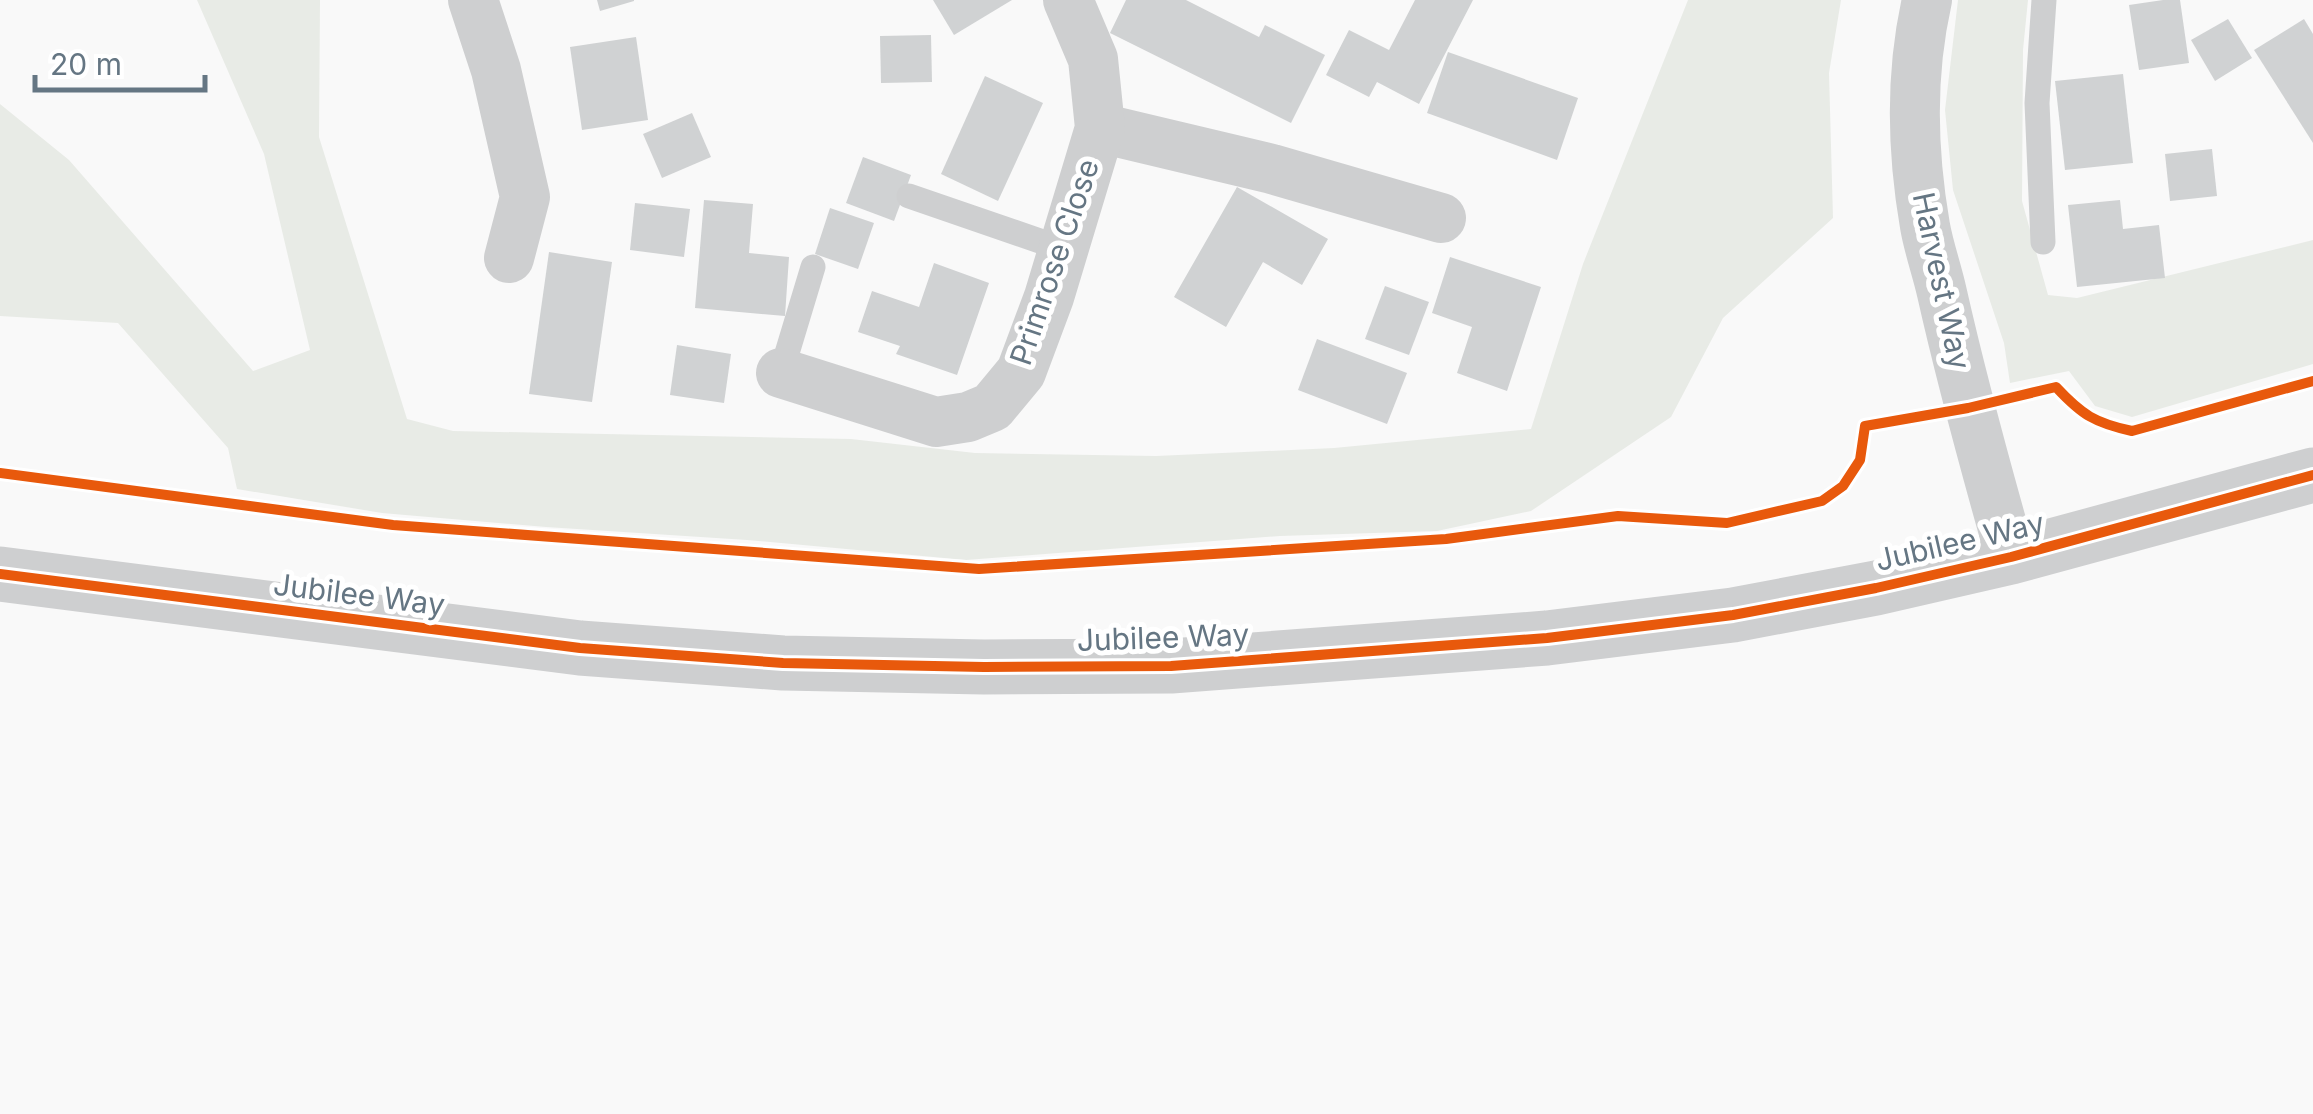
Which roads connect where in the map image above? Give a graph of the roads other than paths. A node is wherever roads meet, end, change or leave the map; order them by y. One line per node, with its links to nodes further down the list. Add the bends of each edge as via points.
1 (473, 0): 10 (street, via 524,197)
2 (1068, 0): 5 (street, Primrose Close, via 1092,59)
3 (1926, 0): 14 (street, Harvest Way, via 1914,112 1926,230)
4 (2044, 0): 8 (lane, via 2037,104)
5 (1100, 128): 7 (street, Primrose Close); 9 (street, Primrose Close)
6 (909, 196): 9 (lane)
7 (1441, 218)
8 (2043, 242)
9 (1063, 249): 12 (street, Primrose Close, via 1021,372 992,407 936,422)
10 (510, 258)
11 (813, 267): 12 (lane)
12 (781, 373)
13 (2313, 475): 14 (street, Jubilee Way)
14 (2012, 557): 15 (street, Jubilee Way, via 1733,615 1548,638 1171,666 783,663 580,648)
15 (0, 574)

